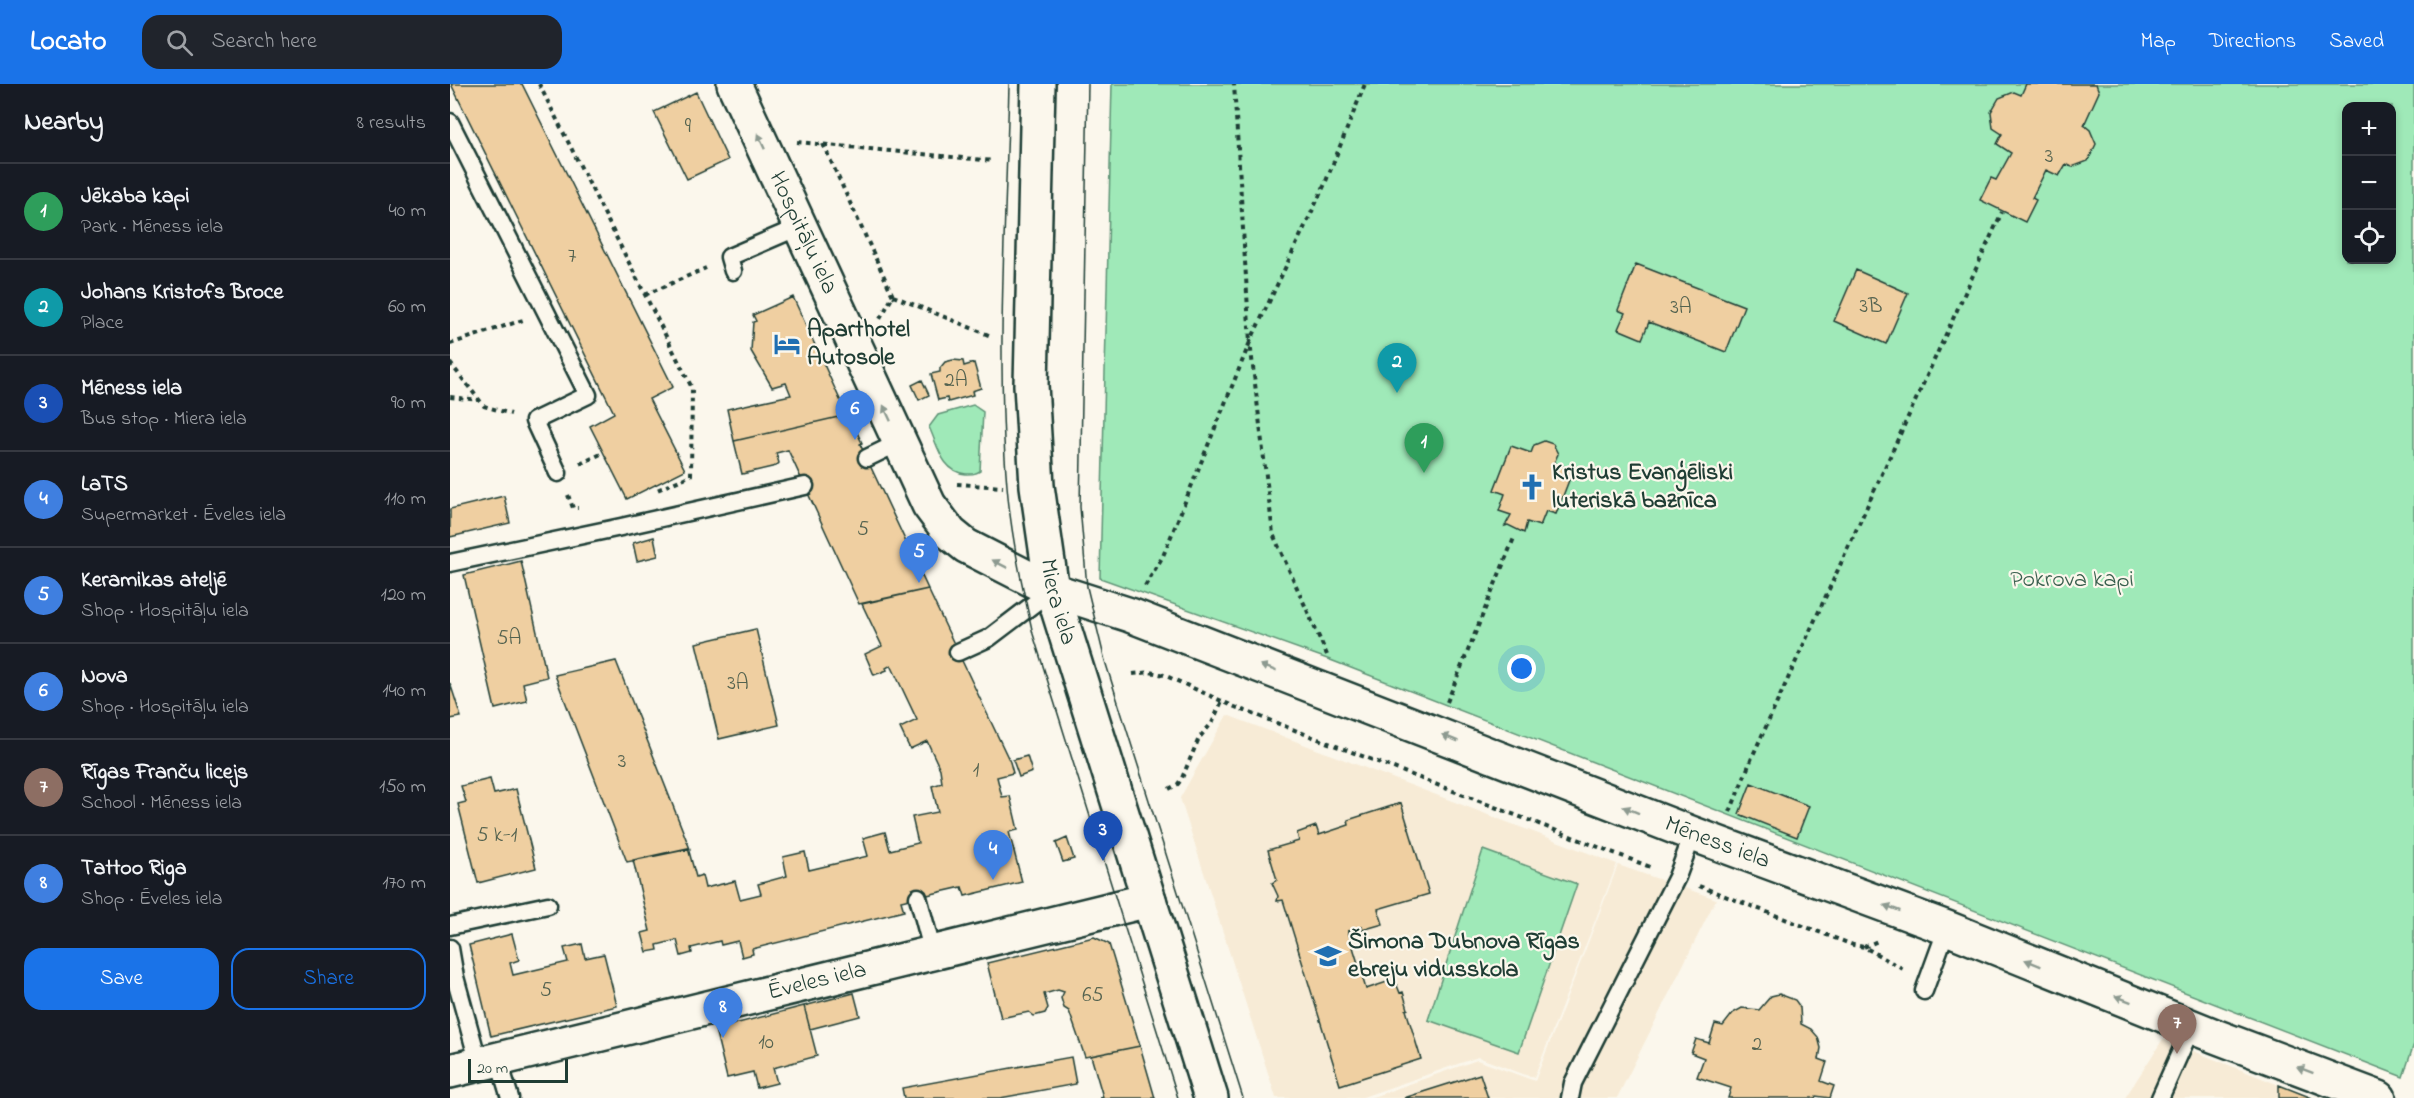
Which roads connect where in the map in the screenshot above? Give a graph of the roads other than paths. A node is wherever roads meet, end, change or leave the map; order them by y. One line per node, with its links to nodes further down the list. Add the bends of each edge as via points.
1 (734, 84): 4 (street, Hospitāļu iela, one-way to 1)
2 (1038, 84): 11 (street, Miera iela, via 1031,385 1037,486)
3 (450, 122): 8 (lane, via 588,395 534,421)
4 (801, 226): 5 (lane); 6 (street, Hospitāļu iela, one-way to 4)
5 (731, 264)
6 (900, 442): 7 (lane); 11 (street, Hospitāļu iela, one-way to 6, via 966,546 950,533 929,505)
7 (867, 458)
8 (558, 473)
9 (804, 486): 10 (lane)
10 (450, 562)
11 (1052, 590): 12 (lane, via 989,638); 13 (street, Mēness iela, one-way to 11, via 1130,615); 15 (street, Miera iela)
12 (958, 652)
13 (1704, 838): 18 (street, Mēness iela, one-way to 13); 27 (lane, via 1677,877 1573,1083)
14 (918, 897): 20 (lane)
15 (1149, 900): 20 (street, Ēveles iela); 26 (street, Miera iela)
16 (548, 905): 17 (lane)
17 (450, 926)
18 (1947, 928): 22 (lane); 23 (street, Mēness iela, one-way to 18)
19 (450, 948): 21 (lane)
20 (933, 953): 24 (street, Ēveles iela)
21 (452, 977): 24 (lane)
22 (1926, 985)
23 (2192, 1026): 28 (lane); 29 (street, Mēness iela, one-way to 23)
24 (476, 1065): 25 (lane)
25 (510, 1098)
26 (1211, 1098)
27 (1570, 1098)
28 (2160, 1098)
29 (2379, 1098)

